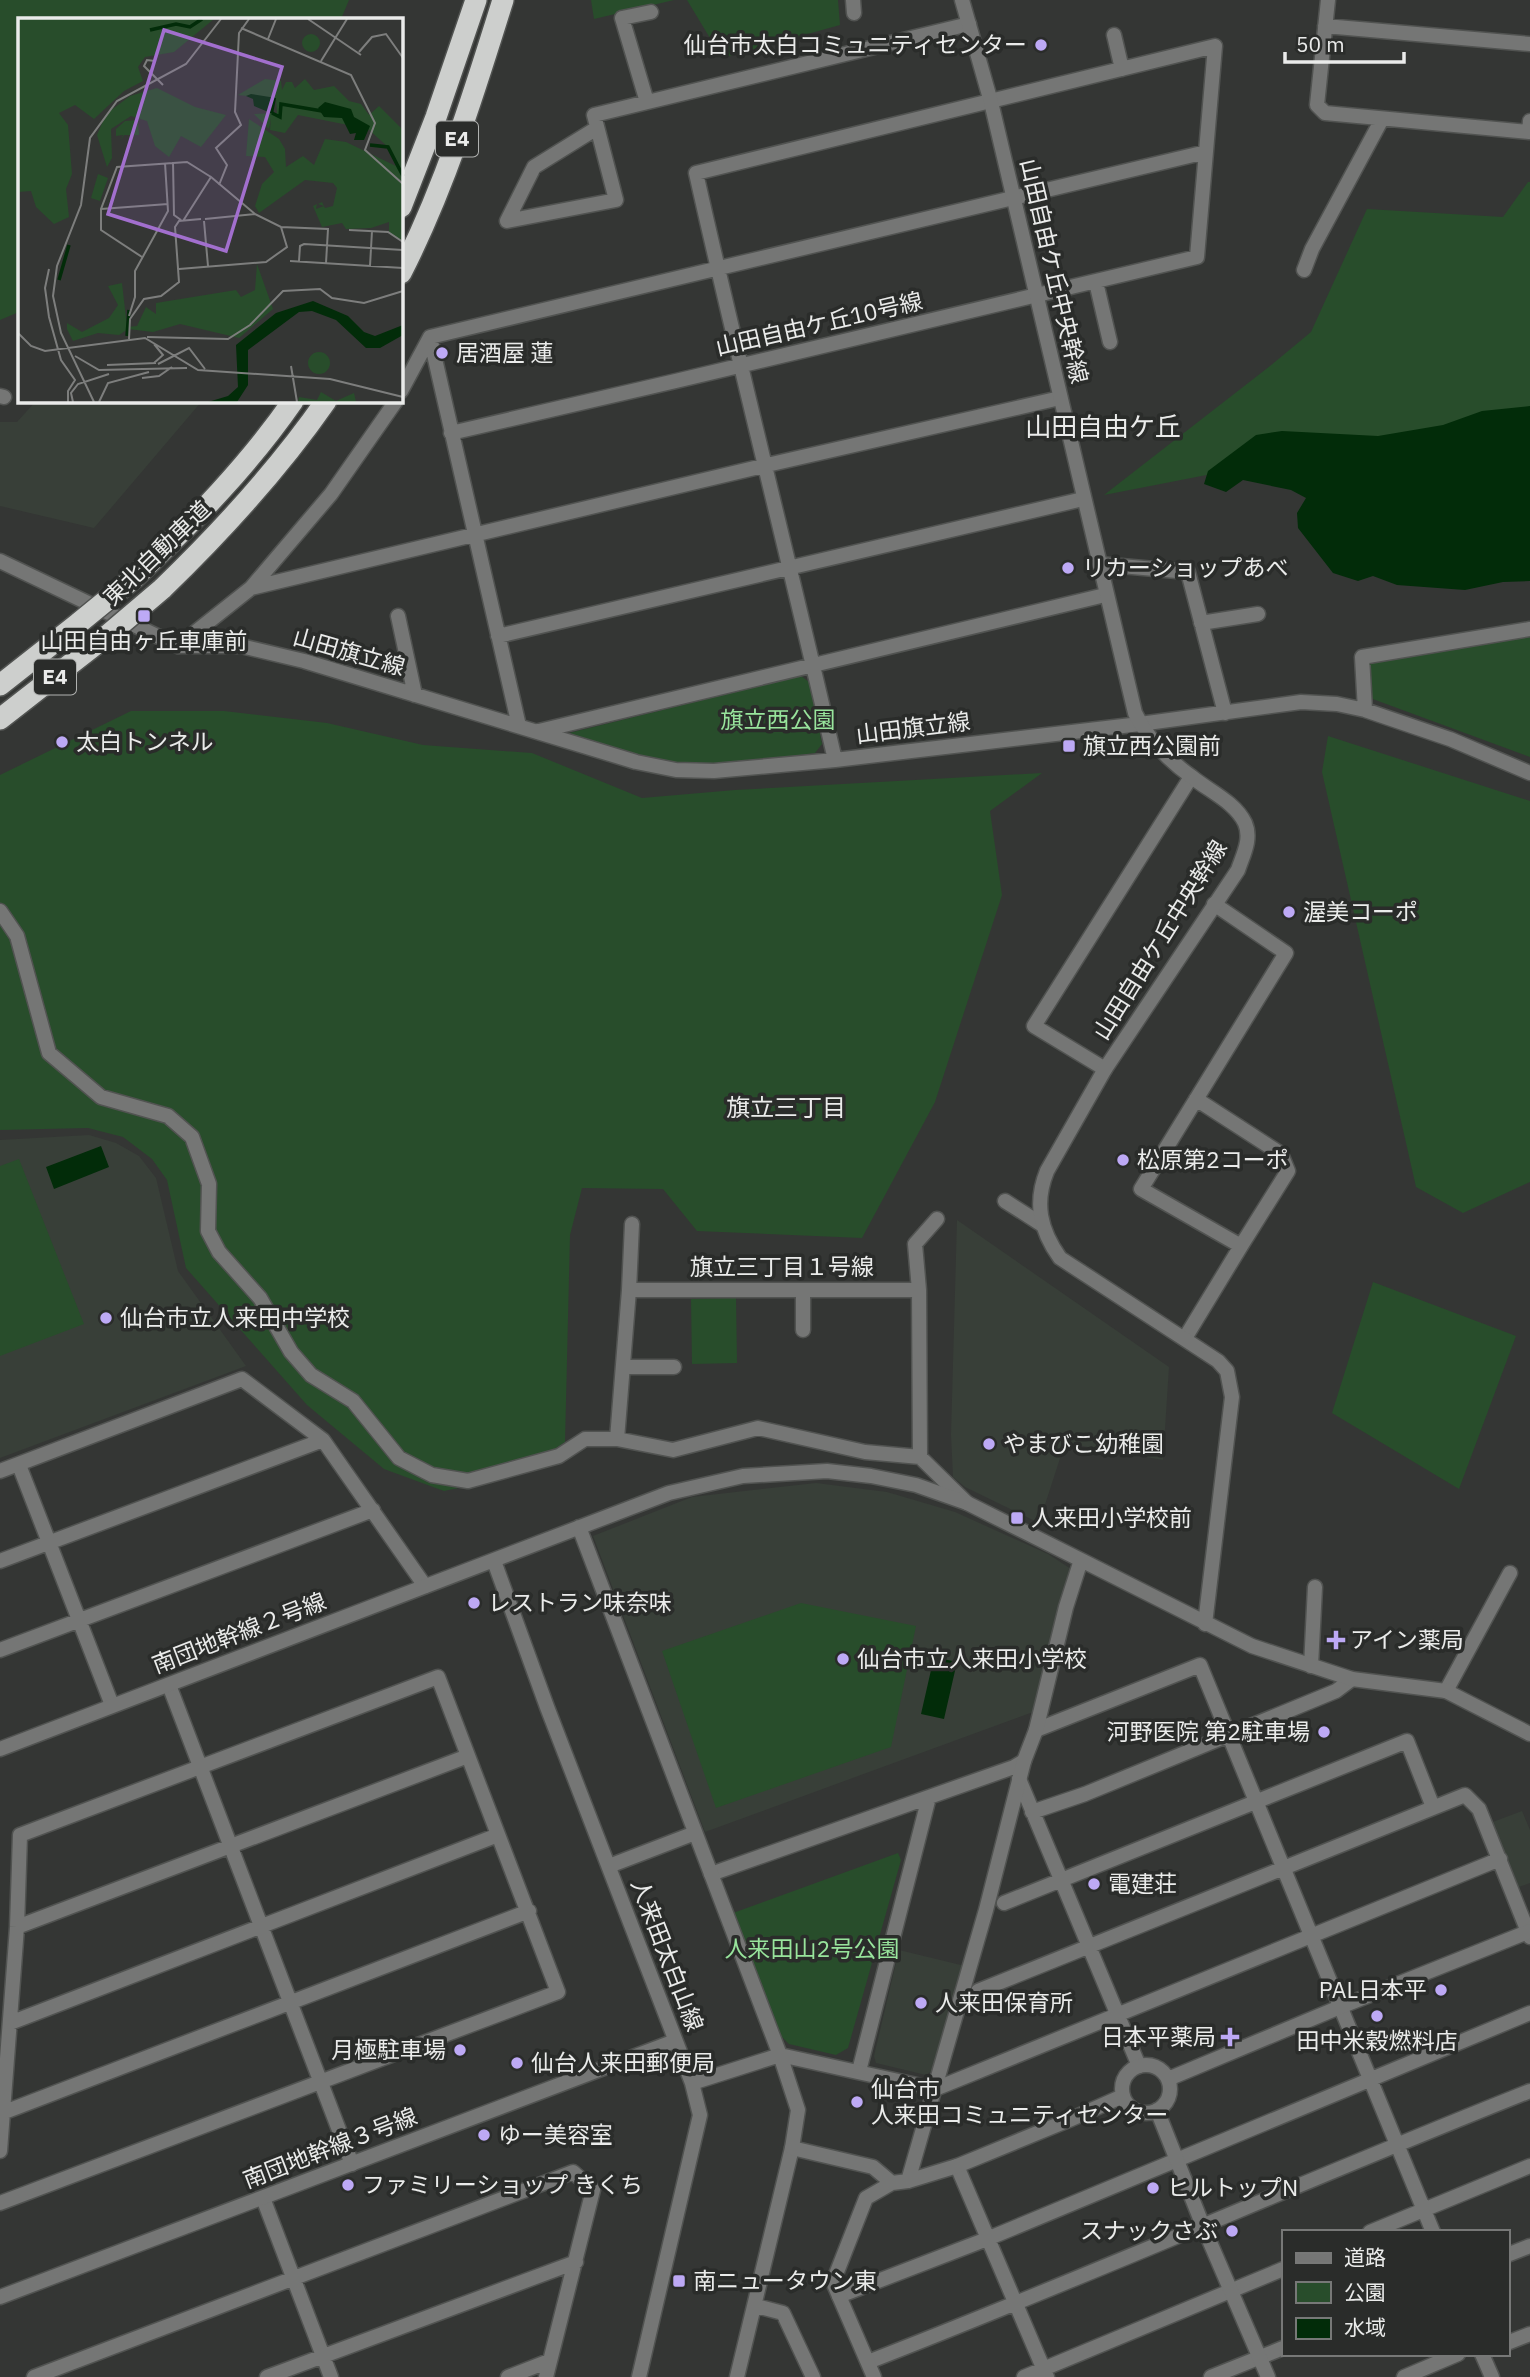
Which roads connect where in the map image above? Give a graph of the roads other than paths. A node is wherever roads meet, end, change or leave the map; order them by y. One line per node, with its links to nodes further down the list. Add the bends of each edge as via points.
1 (476, 0): 18 (highway, E4)
2 (503, 0): 21 (highway, E4, via 435,199)
3 (962, 0): 6 (street, 山田自由ケ丘中央幹線)
4 (1328, 0): 7 (street)
5 (651, 12): 11 (street, via 622,18)
6 (969, 24): 11 (street); 12 (street, 山田自由ケ丘中央幹線)
7 (1325, 26): 9 (street); 13 (street, via 1317,106 1325,113)
8 (1114, 35): 10 (street)
9 (1530, 44)
10 (1122, 69): 12 (street); 16 (street, via 1215,46)
11 (647, 102): 15 (street, via 594,115)
12 (991, 102): 17 (street, 山田自由ケ丘中央幹線); 19 (street, via 696,173)
13 (1382, 119): 14 (street, via 1529,132); 20 (street)
14 (1530, 121)
15 (597, 128): 15 (street, via 616,200 508,221 534,167)
16 (1206, 152): 17 (street); 22 (street, 山田自由ケ丘10号線, via 1197,257)
17 (1014, 199): 19 (street); 23 (street, 山田自由ケ丘中央幹線)
18 (402, 204)
19 (718, 268): 24 (street); 26 (street)
20 (1304, 270)
21 (402, 271)
22 (1096, 282): 23 (street, 山田自由ケ丘10号線); 25 (street)
23 (1037, 297): 26 (street, 山田自由ケ丘10号線); 28 (street, 山田自由ケ丘中央幹線)
24 (430, 337): 27 (street); 32 (street)
25 (1110, 342)
26 (741, 366): 32 (street, 山田自由ケ丘10号線); 33 (street)
27 (402, 389)
28 (1060, 398): 33 (street); 34 (street, 山田自由ケ丘中央幹線)
29 (292, 402): 48 (highway, 東北自動車道 / E4, bridge, via 232,479 183,531 135,577)
30 (325, 402): 52 (highway, 東北自動車道 / E4, bridge, via 259,489 209,544 109,634)
31 (395, 402): 39 (street, via 331,494)
32 (451, 433): 35 (street)
33 (767, 465): 35 (street); 38 (street)
34 (1083, 499): 37 (street, 山田自由ケ丘中央幹線); 38 (street)
35 (475, 534): 39 (street); 45 (street)
36 (0, 561): 46 (street)
37 (1099, 564): 40 (street, 山田自由ケ丘中央幹線); 43 (street, via 1188,572)
38 (790, 568): 45 (street); 47 (street)
39 (251, 588): 46 (street)
40 (1105, 595): 47 (street); 53 (street, 山田自由ケ丘中央幹線)
41 (1258, 614): 43 (street)
42 (398, 616): 49 (street)
43 (1201, 623): 51 (street)
44 (1530, 629): 50 (street, via 1362,657)
45 (498, 636): 54 (street)
46 (178, 646): 49 (street, 山田旗立線, via 241,646)
47 (813, 665): 55 (street); 56 (street)
48 (0, 685)
49 (415, 695): 54 (street, 山田旗立線)
50 (1365, 710): 51 (street, 山田旗立線, via 1301,702); 57 (street, 山田旗立線)
51 (1225, 713): 53 (street, 山田旗立線)
52 (0, 719)
53 (1140, 724): 56 (street, 山田旗立線); 58 (street, 山田自由ケ丘中央幹線, via 1156,746)
54 (519, 726): 55 (street, 山田旗立線)
55 (537, 732): 56 (street, 山田旗立線, via 676,770)
56 (835, 760)
57 (1530, 773)
58 (1191, 777): 59 (street, 山田自由ケ丘中央幹線, via 1223,799 1245,824 1245,851); 61 (street, via 1034,1026)
59 (1214, 904): 61 (street, 山田自由ケ丘中央幹線); 62 (street, via 1286,953)
60 (0, 911): 75 (street, via 17,936 49,1053 101,1097 168,1116 192,1137 209,1184 208,1231 219,1252 260,1298 290,1352 311,1375 352,1401 399,1458 432,1475 468,1481 559,1456 586,1439)
61 (1105, 1069): 66 (street, 山田自由ケ丘中央幹線, via 1047,1171 1041,1186)
62 (1196, 1100): 67 (street, via 1281,1154 1288,1171); 67 (street, via 1141,1189)
63 (1005, 1201): 66 (street)
64 (937, 1219): 70 (street, via 915,1244)
65 (632, 1224): 68 (street)
66 (1041, 1224): 72 (street, 山田自由ケ丘中央幹線, via 1060,1258)
67 (1241, 1246): 72 (street)
68 (629, 1290): 69 (street, 旗立三丁目１号線); 73 (street)
69 (803, 1290): 70 (street, 旗立三丁目１号線); 71 (street)
70 (919, 1290): 77 (street)
71 (803, 1330)
72 (1185, 1338): 91 (street, 山田自由ケ丘中央幹線, via 1227,1371 1232,1397)
73 (623, 1367): 74 (street); 75 (street)
74 (674, 1367)
75 (617, 1439): 77 (street, via 673,1450 758,1428 865,1452)
76 (323, 1440): 78 (street, via 242,1379); 81 (street); 83 (street)
77 (920, 1457): 80 (street)
78 (19, 1465): 79 (street); 83 (street)
79 (0, 1471)
80 (967, 1503): 82 (street, 南団地幹線２号線, via 872,1476 827,1471 743,1476 669,1493); 85 (street)
81 (373, 1510): 88 (street); 90 (street)
82 (579, 1527): 84 (street, 南団地幹線２号線); 110 (street)
83 (49, 1542): 86 (street); 90 (street)
84 (494, 1560): 88 (street, 南団地幹線２号線); 114 (street, 人来田太白山線)
85 (1081, 1560): 91 (street); 98 (street)
86 (0, 1561)
87 (1510, 1573): 96 (street)
88 (425, 1586): 95 (street, 南団地幹線２号線)
89 (1315, 1587): 93 (street)
90 (78, 1620): 92 (street); 97 (street)
91 (1205, 1623): 93 (street, via 1252,1646)
92 (0, 1650)
93 (1311, 1666): 94 (street)
94 (1352, 1679): 96 (street); 99 (street, via 1336,1691)
95 (169, 1685): 97 (street, 南団地幹線２号線); 104 (street)
96 (1446, 1691): 100 (street)
97 (112, 1705): 101 (street, 南団地幹線２号線)
98 (1036, 1730): 99 (street, via 1200,1665); 103 (street)
99 (1228, 1734): 107 (street); 109 (street)
100 (1530, 1734)
101 (0, 1749)
102 (468, 1756): 104 (street, via 438,1677); 111 (street); 112 (street)
103 (1024, 1762): 105 (street); 106 (street)
104 (201, 1768): 112 (street); 121 (street, via 20,1835)
105 (1019, 1779): 109 (street); 139 (street)
106 (929, 1797): 116 (street); 134 (street)
107 (1256, 1802): 108 (street, via 1407,1741); 115 (street); 117 (street)
108 (1433, 1807): 113 (street, via 1465,1795 1479,1809); 115 (street)
109 (1032, 1812): 117 (street)
110 (695, 1833): 114 (street); 116 (street)
111 (498, 1835): 119 (street); 120 (street)
112 (231, 1846): 120 (street); 121 (street)
113 (1500, 1859): 122 (street); 123 (street)
114 (609, 1866): 131 (street, 人来田太白山線)
115 (1283, 1868): 123 (street); 124 (street)
116 (711, 1874): 132 (street)
117 (1060, 1882): 118 (street); 124 (street)
118 (1004, 1903)
119 (529, 1911): 126 (street); 136 (street, via 558,1992)
120 (261, 1926): 126 (street); 130 (street)
121 (17, 1927): 130 (street)
122 (1529, 1934): 127 (street)
123 (1311, 1936): 127 (street); 129 (street)
124 (1087, 1947): 125 (street); 129 (street)
125 (978, 1990)
126 (291, 2002): 136 (street); 143 (street)
127 (1340, 2007): 135 (street); 137 (street)
128 (1530, 2013): 137 (street)
129 (1118, 2015): 133 (street); 139 (street)
130 (10, 2023): 143 (street)
131 (675, 2041): 138 (street, 人来田太白山線); 148 (street, 南団地幹線３号線)
132 (780, 2054): 134 (street); 138 (street); 145 (street, via 798,2110)
133 (1139, 2066): 135 (street, via 1160,2068); 141 (street, via 1124,2081)
134 (859, 2071): 139 (street)
135 (1168, 2079): 142 (street, via 1170,2094)
136 (321, 2080): 148 (street); 154 (street)
137 (1370, 2080): 144 (street); 147 (street)
138 (692, 2083): 185 (street, 人来田太白山線, via 700,2115)
139 (934, 2089): 151 (street)
140 (1530, 2091): 144 (street)
141 (1123, 2096): 142 (street, via 1141,2112); 149 (street)
142 (1157, 2110): 147 (street)
143 (2, 2112): 146 (street)
144 (1398, 2143): 155 (street); 156 (street)
145 (792, 2148): 152 (street, via 873,2167); 169 (street)
146 (0, 2151)
147 (1177, 2160): 156 (street); 159 (street)
148 (352, 2164): 153 (street, 南団地幹線３号線)
149 (957, 2166): 151 (street); 159 (street)
150 (1530, 2166): 155 (street)
151 (908, 2181): 152 (street)
152 (892, 2183): 166 (street, via 866,2198 833,2282)
153 (263, 2198): 164 (street); 167 (street, 南団地幹線３号線)
154 (0, 2203)
155 (1424, 2209): 157 (street); 158 (street)
156 (1203, 2226): 165 (street); 168 (street)
157 (1375, 2230)
158 (1432, 2230)
159 (987, 2239): 166 (street); 168 (street)
160 (1530, 2246): 161 (street)
161 (1509, 2254)
162 (576, 2262): 164 (street, via 593,2190 573,2172); 173 (street); 177 (street)
163 (1282, 2269): 165 (street)
164 (293, 2278): 173 (street); 180 (street)
165 (1231, 2291): 176 (street); 179 (street)
166 (839, 2295): 178 (street)
167 (0, 2297)
168 (1015, 2305): 178 (street); 179 (street)
169 (756, 2306): 186 (street); 187 (street, via 783,2313)
170 (1530, 2334): 171 (street)
171 (1509, 2342)
172 (1282, 2348): 176 (street)
173 (323, 2356): 181 (street); 182 (street)
174 (1453, 2356): 192 (street)
175 (1483, 2356): 193 (street)
176 (1261, 2357): 190 (street); 191 (street)
177 (549, 2361): 183 (street); 184 (street)
178 (867, 2362): 188 (street)
179 (1045, 2373): 189 (street)
180 (34, 2377)
181 (267, 2377)
182 (331, 2377)
183 (508, 2377)
184 (546, 2377)
185 (639, 2377)
186 (737, 2377)
187 (813, 2377)
188 (874, 2377)
189 (1024, 2377)
190 (1211, 2377)
191 (1268, 2377)
192 (1404, 2377)
193 (1492, 2377)

